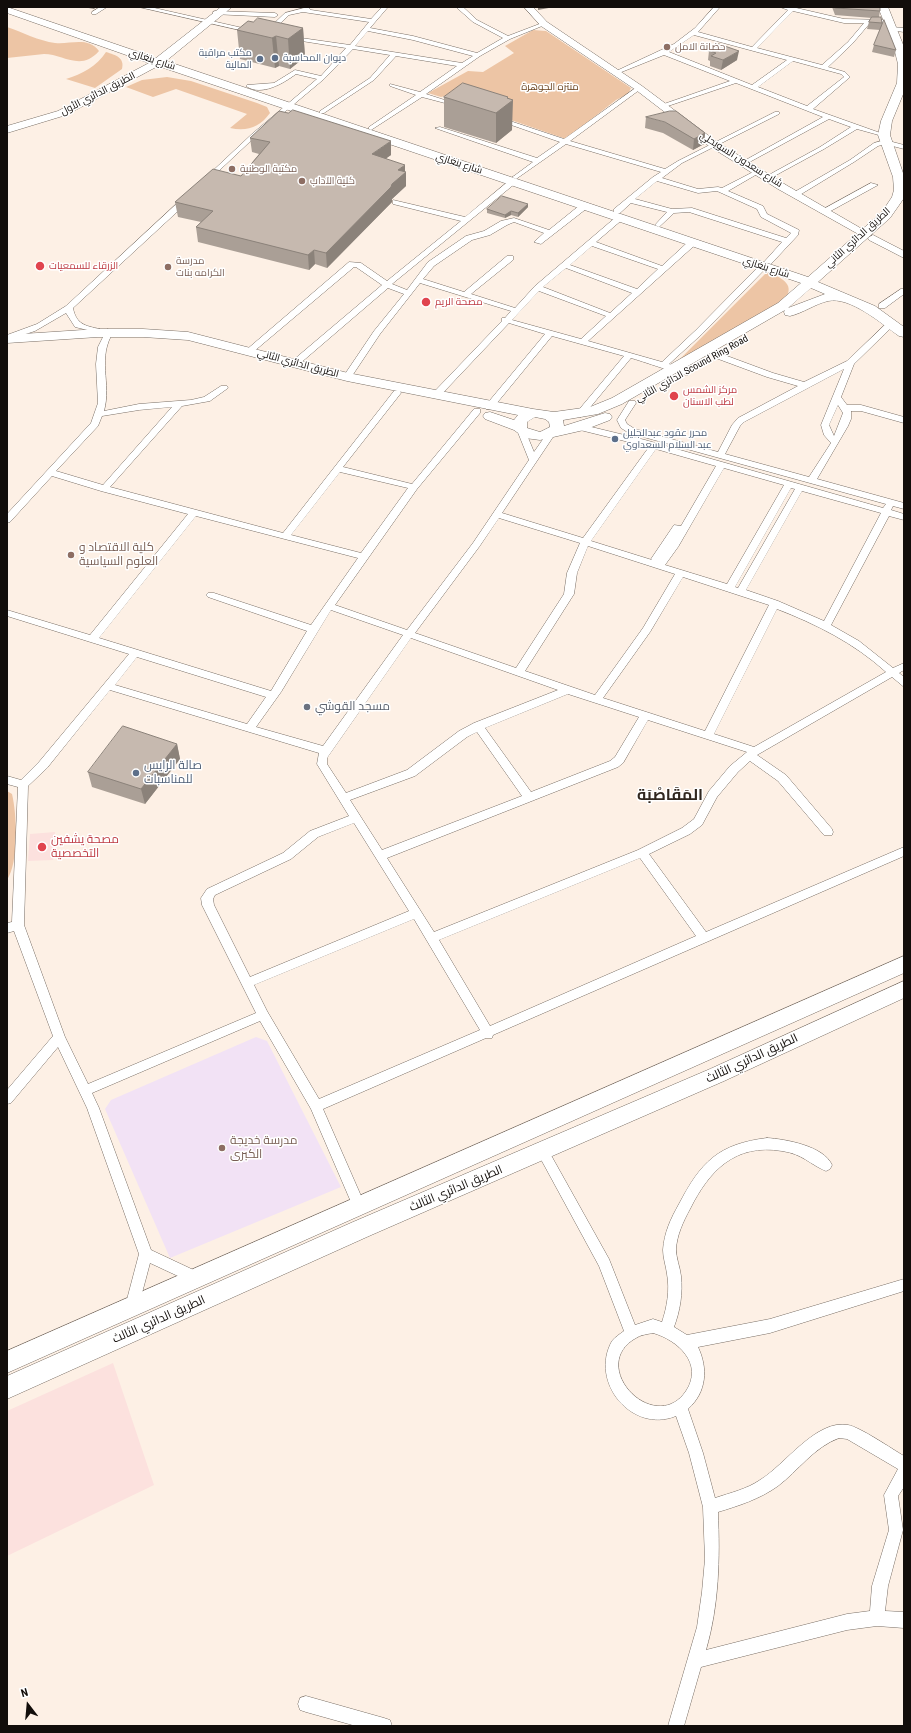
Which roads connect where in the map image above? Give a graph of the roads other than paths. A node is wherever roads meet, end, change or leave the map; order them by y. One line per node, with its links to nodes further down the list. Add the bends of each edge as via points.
1 (11, 7): 40 (main road, شارع بنغازي)
2 (104, 7): 19 (street)
3 (142, 7): 14 (street)
4 (284, 7): 20 (street)
5 (316, 7): 17 (street)
6 (385, 7): 23 (street)
7 (459, 7): 31 (street, via 475,21)
8 (528, 7): 25 (main road, شارع سعدون السويحلي)
9 (717, 7): 29 (street)
10 (782, 7): 15 (street)
11 (822, 7): 21 (street)
12 (883, 7): 27 (main road)
13 (894, 7): 27 (main road)
14 (155, 8): 22 (street)
15 (792, 9): 21 (street); 34 (street)
16 (221, 10): 20 (street); 22 (main road, الطريق الدائري الأول)
17 (301, 10): 23 (street); 30 (street, via 287,14)
18 (7, 11): 40 (main road, شارع بنغازي)
19 (94, 13)
20 (275, 15): 26 (street)
21 (824, 17): 24 (street)
22 (205, 22): 26 (street); 32 (main road, الطريق الدائري الأول)
23 (371, 22): 28 (street)
24 (868, 22): 27 (street); 42 (street)
25 (544, 24): 31 (street); 44 (main road, شارع سعدون السويحلي)
26 (261, 27): 30 (street)
27 (898, 29): 67 (main road, via 903,81 887,122)
28 (365, 30): 33 (street); 37 (street, via 420,40)
29 (694, 33): 34 (street); 35 (street)
30 (273, 34): 33 (street)
31 (508, 38): 37 (street)
32 (176, 46): 38 (main road, الطريق الدائري الأول); 43 (main road, via 175,56)
33 (352, 46): 36 (street); 45 (street)
34 (754, 48): 39 (street)
35 (662, 52): 44 (street); 46 (street)
36 (396, 53): 41 (street); 57 (street, via 372,79)
37 (478, 55): 41 (street)
38 (156, 56): 40 (main road, الطريق الدائري الأول); 40 (main road, شارع بنغازي); 43 (main road, شارع بنغازي)
39 (792, 59): 42 (street); 50 (street)
40 (129, 63): 43 (main road); 62 (main road, الطريق الدائري الأول, via 62,108); 66 (main road, الطريق الدائري الأول, via 62,113)
41 (462, 65): 51 (street)
42 (824, 67): 56 (street, via 843,73 847,77)
43 (187, 69): 48 (main road, شارع بنغازي); 53 (main road, شارع بنغازي)
44 (617, 72): 49 (main road, شارع سعدون السويحلي)
45 (322, 78): 48 (street, via 294,72 276,85); 53 (street)
46 (734, 81): 50 (street); 54 (street)
47 (392, 85): 51 (street)
48 (249, 86): 53 (main road, شارع بنغازي)
49 (639, 88): 54 (main road, شارع سعدون السويحلي); 68 (street)
50 (752, 88): 56 (street)
51 (422, 95): 55 (street); 64 (street)
52 (904, 100): 61 (main road)
53 (290, 105): 57 (main road, شارع بنغازي); 78 (main road, شارع بنغازي); 115 (street, via 254,135)
54 (664, 106): 69 (main road, شارع سعدون السويحلي)
55 (463, 108)
56 (808, 109): 60 (street)
57 (322, 112): 64 (main road, شارع بنغازي)
58 (777, 113): 69 (street)
59 (489, 116): 68 (street)
60 (828, 117): 63 (street); 72 (street)
61 (900, 119): 70 (main road, via 895,137)
62 (7, 126)
63 (855, 127): 67 (street); 77 (street)
64 (371, 128): 78 (main road, شارع بنغازي)
65 (438, 128): 71 (street)
66 (7, 130)
67 (885, 139): 70 (street); 81 (street); 92 (main road, الطريق الدائري الثاني, via 901,188 900,197)
68 (564, 141): 71 (street); 74 (street)
69 (713, 144): 72 (main road, شارع سعدون السويحلي); 74 (street)
70 (901, 146): 73 (main road)
71 (538, 161): 78 (street)
72 (744, 163): 75 (main road, شارع سعدون السويحلي)
73 (904, 163)
74 (664, 171): 76 (street)
75 (758, 172): 77 (main road, شارع سعدون السويحلي); 80 (street)
76 (655, 178): 80 (street, via 695,191); 82 (street)
77 (768, 178): 81 (main road, شارع سعدون السويحلي)
78 (515, 180): 84 (main road, شارع بنغازي); 88 (main road, شارع بنغازي); 89 (street)
79 (874, 185): 86 (street)
80 (722, 191): 94 (street, via 759,207 764,215 795,230)
81 (795, 194): 86 (main road, شارع سعدون السويحلي)
82 (628, 200): 85 (street); 88 (street)
83 (396, 202): 89 (street)
84 (583, 207): 88 (main road, شارع بنغازي); 91 (street)
85 (672, 211): 90 (street); 94 (street, via 689,210)
86 (824, 211): 92 (main road, شارع سعدون السويحلي)
87 (904, 212): 92 (main road)
88 (618, 215): 90 (main road, شارع بنغازي); 95 (main road, شارع بنغازي); 96 (street)
89 (466, 220): 97 (street)
90 (659, 225): 102 (main road, شارع بنغازي)
91 (550, 233): 93 (street); 99 (street, via 514,220 508,221 490,232 469,238)
92 (869, 236): 98 (main road, شارع سعدون السويحلي); 105 (main road, الدائري الثاني Scound Ring Road)
93 (538, 242)
94 (787, 242): 102 (street)
95 (692, 243): 102 (main road, شارع بنغازي); 103 (street)
96 (591, 244): 101 (street); 103 (street)
97 (427, 252): 99 (street); 106 (street)
98 (904, 254)
99 (439, 257): 104 (street, via 425,269)
100 (510, 258): 111 (street)
101 (564, 265): 107 (street); 109 (street)
102 (768, 267): 105 (main road, شارع بنغازي); 114 (main road, via 792,288); 131 (street, via 699,332)
103 (664, 269): 109 (street)
104 (418, 280): 110 (street); 111 (street)
105 (818, 281): 112 (main road, شارع بنغازي); 113 (main road, شارع بنغازي); 114 (main road, الدائري الثاني Scound Ring Road, via 812,295)
106 (387, 285): 110 (street); 126 (street, via 358,265 352,264); 130 (street)
107 (538, 288): 116 (street); 117 (street)
108 (904, 291): 113 (street)
109 (638, 292): 117 (street)
110 (409, 294): 132 (street, via 377,333)
111 (465, 295): 116 (street)
112 (852, 299): 114 (main road, via 827,297); 119 (main road, شارع بنغازي)
113 (882, 306): 119 (main road, شارع بنغازي)
114 (790, 307): 128 (main road, الدائري الثاني Scound Ring Road); 131 (main road, الدائري الثاني Scound Ring Road, via 757,322)
115 (69, 308): 122 (street, via 72,320 77,325); 123 (street, via 48,323)
116 (515, 310): 118 (street)
117 (612, 316): 124 (street)
118 (505, 320): 120 (street); 136 (street, via 479,352)
119 (898, 322): 121 (main road, شارع بنغازي); 129 (street)
120 (550, 333): 124 (street); 141 (street)
121 (904, 333)
122 (103, 334): 123 (main road, الطريق الدائري الثاني); 125 (main road, الطريق الدائري الثاني); 126 (main road, الطريق الدائري الثاني, via 163,333 188,336); 135 (main road, الطريق الدائري الثاني, via 158,339 216,349 292,370); 143 (street)
123 (7, 338)
124 (582, 342): 127 (street)
125 (7, 347)
126 (249, 351): 130 (main road, الطريق الدائري الثاني)
127 (628, 356): 131 (street); 144 (street)
128 (716, 356): 131 (main road, الدائري الثاني Scound Ring Road); 133 (street)
129 (850, 363): 133 (street); 137 (street)
130 (294, 364): 132 (main road, الطريق الدائري الثاني)
131 (674, 369): 138 (main road, الدائري الثاني Scound Ring Road); 144 (main road, الدائري الثاني Scound Ring Road, via 617,401)
132 (347, 377): 136 (main road, الطريق الدائري الثاني)
133 (805, 385): 153 (street, via 740,422)
134 (224, 388): 139 (street, via 207,399 191,404)
135 (397, 393): 136 (main road, الطريق الدائري الثاني); 154 (street)
136 (430, 397): 141 (main road)
137 (837, 397): 140 (street); 150 (street, via 824,425 828,435)
138 (632, 403): 147 (main road, الدائري الثاني Scound Ring Road); 153 (street, via 621,420 626,428)
139 (179, 404): 143 (street, via 139,407); 160 (street)
140 (845, 408): 146 (street, via 861,408); 150 (street, via 847,418)
141 (483, 409): 142 (main road); 148 (main road, الدائري الثاني Scound Ring Road); 159 (street)
142 (530, 413): 145 (main road, الدائري الثاني Scound Ring Road); 148 (main road, via 521,419)
143 (100, 414): 155 (street, via 95,424)
144 (580, 414): 145 (main road, الدائري الثاني Scound Ring Road)
145 (552, 416): 149 (main road, via 558,424)
146 (904, 420)
147 (579, 427): 149 (main road, الدائري الثاني Scound Ring Road); 151 (street)
148 (520, 428): 149 (main road, الدائري الثاني Scound Ring Road, via 535,436); 152 (street)
149 (553, 432): 152 (street)
150 (835, 442): 156 (street)
151 (654, 446): 153 (street); 169 (street)
152 (533, 459): 165 (street)
153 (719, 461): 156 (street); 157 (street); 171 (street, via 673,547)
154 (338, 469): 159 (street); 168 (street)
155 (52, 473): 160 (street); 167 (street)
156 (812, 480): 161 (street)
157 (789, 484): 158 (street); 173 (street)
158 (800, 487): 163 (street); 174 (street)
159 (414, 488): 170 (street)
160 (104, 489): 164 (street)
161 (891, 502): 162 (street); 163 (street)
162 (904, 505)
163 (886, 512): 166 (street); 179 (street)
164 (194, 513): 168 (street); 182 (street)
165 (496, 514): 169 (street); 181 (street, via 476,545)
166 (904, 517)
167 (7, 520)
168 (284, 537): 170 (street)
169 (585, 541): 171 (street); 185 (street, via 571,580 569,594)
170 (364, 557): 177 (street)
171 (656, 564): 172 (street)
172 (680, 572): 173 (street); 191 (street, via 647,630)
173 (730, 588): 174 (street)
174 (741, 591): 176 (street)
175 (211, 595): 180 (street)
176 (775, 603): 179 (street); 195 (street)
177 (329, 606): 180 (street); 181 (street)
178 (7, 613): 182 (street)
179 (826, 626): 186 (street)
180 (313, 629): 190 (street)
181 (408, 635): 185 (street); 196 (street)
182 (93, 638): 183 (street)
183 (135, 653): 188 (street); 190 (street)
184 (904, 666): 186 (street)
185 (519, 672): 189 (street)
186 (893, 672): 187 (street); 197 (street)
187 (904, 683)
188 (107, 686): 194 (street); 199 (street, via 43,765)
189 (568, 690): 191 (street); 193 (street)
190 (273, 695): 194 (street)
191 (597, 699): 192 (street)
192 (645, 716): 195 (street); 201 (street, via 619,760 614,764)
193 (478, 726): 200 (street, via 462,734 411,773); 201 (street)
194 (250, 727): 196 (street)
195 (708, 735): 197 (street)
196 (325, 750): 200 (street, via 322,764)
197 (752, 754): 203 (street, via 785,781); 205 (street, via 713,794 694,826)
198 (7, 780): 199 (street)
199 (23, 785): 208 (street)
200 (343, 798): 202 (street)
201 (529, 798): 206 (street)
202 (356, 818): 206 (street); 212 (street, via 314,834 287,856 212,892 207,898 208,905)
203 (828, 832)
204 (904, 851): 209 (street)
205 (642, 853): 209 (street); 210 (street)
206 (380, 856): 207 (street)
207 (416, 913): 210 (street); 212 (street)
208 (12, 927): 216 (street)
209 (703, 937): 215 (street)
210 (432, 938): 215 (street)
211 (904, 964): 219 (main road, الطريق الدائري الثالث)
212 (247, 983): 214 (street)
213 (904, 989): 221 (main road, الطريق الدائري الثالث, via 717,1076)
214 (263, 1015): 217 (street); 220 (street)
215 (488, 1034): 220 (street)
216 (59, 1037): 217 (street); 218 (street)
217 (86, 1090): 225 (street)
218 (7, 1099)
219 (588, 1104): 221 (main road); 224 (main road, الطريق الدائري الثالث)
220 (316, 1106): 224 (street)
221 (602, 1125): 222 (main road, الطريق الدائري الثالث)
222 (543, 1152): 230 (street, via 604,1263); 233 (main road, الطريق الدائري الثالث)
223 (826, 1165): 229 (street, via 796,1148 766,1144 733,1151 705,1172 684,1206 669,1246 675,1289)
224 (358, 1205): 226 (main road, الطريق الدائري الثالث)
225 (146, 1254): 226 (street); 228 (street)
226 (195, 1278): 228 (main road, الطريق الدائري الثالث)
227 (904, 1286): 231 (street, via 770,1326)
228 (132, 1307): 232 (main road, الطريق الدائري الثالث)
229 (666, 1329): 230 (street, via 653,1326); 231 (street)
230 (631, 1332): 234 (street, via 617,1345 613,1356 613,1377 617,1386 630,1403 645,1410 671,1411)
231 (687, 1342): 234 (street, via 698,1364 698,1377 696,1388)
232 (7, 1362)
233 (7, 1388)
234 (680, 1406): 237 (street)
235 (904, 1464): 237 (street, via 845,1430 833,1432 765,1486)
236 (904, 1473): 238 (street, via 891,1495 896,1530 880,1586)
237 (710, 1507): 240 (street, via 710,1592 705,1627)
238 (876, 1618): 239 (street); 240 (street, via 826,1627)
239 (904, 1620)
240 (695, 1661): 243 (street)
241 (306, 1704): 242 (street)
242 (384, 1726)
243 (676, 1726)

